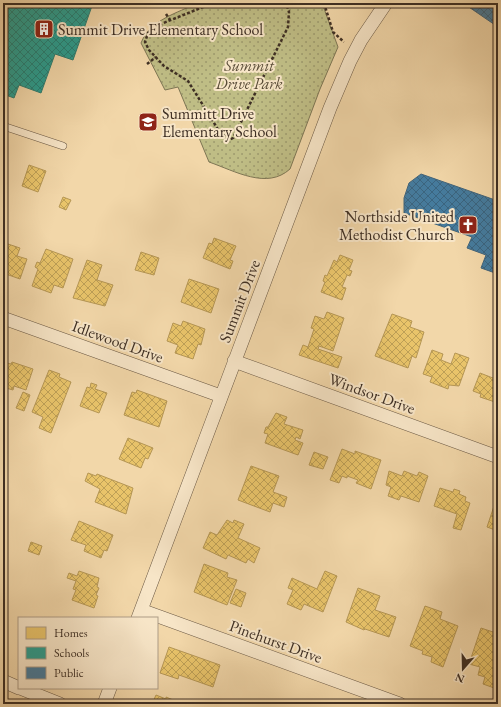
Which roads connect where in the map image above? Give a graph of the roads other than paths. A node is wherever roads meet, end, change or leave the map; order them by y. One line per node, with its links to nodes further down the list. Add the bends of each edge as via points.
1 (386, 3): 5 (street, Summit Drive, via 361,40 333,101)
2 (3, 126): 3 (lane)
3 (63, 146)
4 (3, 318): 6 (street, Idlewood Drive)
5 (234, 361): 6 (street, Summit Drive); 7 (street, Windsor Drive)
6 (221, 396): 8 (street, Summit Drive)
7 (498, 457)
8 (139, 614)
9 (158, 621): 16 (street, Pinehurst Drive)
10 (3, 681): 11 (street)
11 (18, 688)
12 (22, 689): 14 (street)
13 (110, 689): 15 (street)
14 (60, 704)
15 (104, 704)
16 (400, 704)

